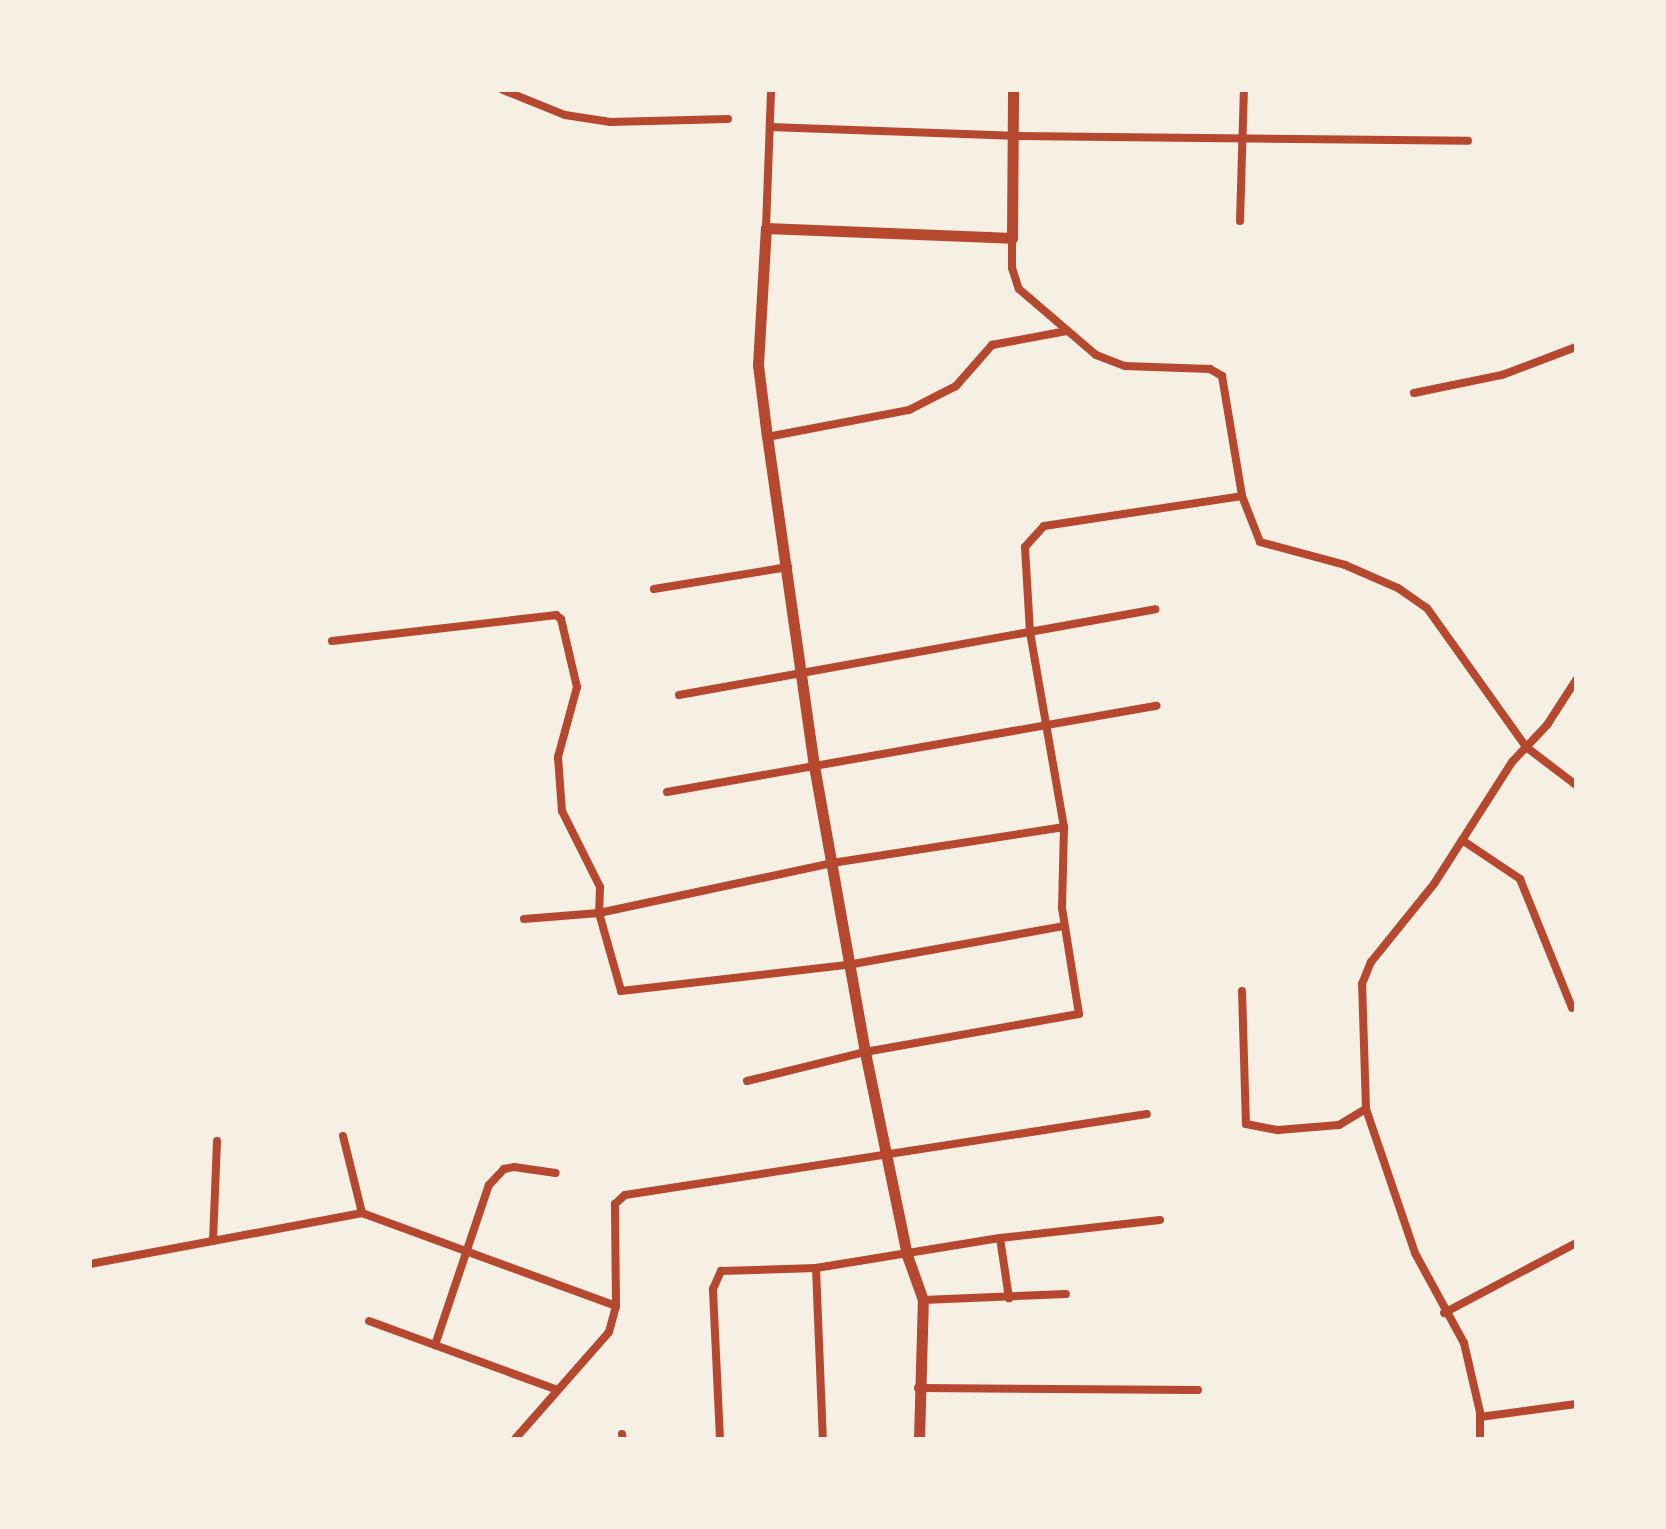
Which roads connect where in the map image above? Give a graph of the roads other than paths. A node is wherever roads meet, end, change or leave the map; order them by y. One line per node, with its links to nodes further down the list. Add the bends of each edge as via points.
1 (503, 90): 5 (street, via 565,115 610,122)
2 (771, 90): 6 (street)
3 (1013, 90): 8 (street)
4 (1244, 90): 7 (street)
5 (728, 119)
6 (770, 127): 8 (street); 11 (street)
7 (1242, 135): 8 (street); 9 (street); 10 (street)
8 (1012, 136): 12 (street)
9 (1468, 141)
10 (1240, 221)
11 (766, 228): 12 (street); 16 (street, via 758,365)
12 (1012, 238): 13 (street, via 1019,289)
13 (1067, 331): 16 (street, via 992,345 956,386 909,410); 17 (street, via 1096,355 1125,366 1210,369 1222,376)
14 (1576, 347): 15 (street, via 1502,375)
15 (1414, 393)
16 (767, 437): 18 (street)
17 (1242, 496): 21 (street, via 1044,526 1025,547); 28 (street, via 1260,542 1337,562 1398,588 1427,608)
18 (788, 567): 19 (street); 23 (street)
19 (654, 589)
20 (1155, 609): 21 (street)
21 (1030, 632): 23 (street); 27 (street)
22 (332, 641): 35 (street, via 556,615 561,619 577,687 558,757 558,780 564,817 600,887)
23 (802, 673): 25 (street); 29 (street)
24 (1576, 680): 28 (street)
25 (679, 695)
26 (1156, 706): 27 (street)
27 (1047, 726): 29 (street); 32 (street)
28 (1526, 747): 30 (street); 33 (street)
29 (814, 766): 31 (street); 34 (street)
30 (1576, 785)
31 (667, 792)
32 (1064, 827): 34 (street); 37 (street)
33 (1462, 840): 40 (street, via 1520,879); 43 (street, via 1371,962 1362,984)
34 (832, 863): 35 (street); 38 (street)
35 (599, 913): 36 (street); 38 (street, via 621,991)
36 (524, 919)
37 (1065, 926): 38 (street); 41 (street, via 1081,1011 1076,1017)
38 (853, 964): 41 (street)
39 (1242, 991): 43 (street, via 1246,1124 1278,1130 1339,1125)
40 (1572, 1008)
41 (865, 1052): 42 (street); 47 (street)
42 (747, 1081)
43 (1366, 1109): 62 (street, via 1415,1253)
44 (1147, 1114): 47 (street)
45 (343, 1136): 49 (street)
46 (217, 1141): 52 (street)
47 (885, 1155): 55 (street); 61 (street, via 625,1195 615,1204)
48 (556, 1173): 54 (street, via 504,1169 489,1185)
49 (362, 1213): 52 (street); 54 (street)
50 (1160, 1220): 51 (street)
51 (1000, 1238): 55 (street); 59 (street)
52 (213, 1241): 56 (street)
53 (1576, 1243): 62 (street)
54 (468, 1249): 61 (street); 64 (street)
55 (907, 1255): 57 (street); 60 (street)
56 (90, 1264)
57 (816, 1268): 71 (street, via 721,1271 715,1276); 72 (street)
58 (1066, 1294): 59 (street)
59 (1009, 1298): 60 (street)
60 (923, 1300): 65 (street)
61 (616, 1306): 66 (street, via 609,1332)
62 (1444, 1313): 69 (street, via 1464,1343)
63 (369, 1321): 64 (street)
64 (435, 1345): 66 (street)
65 (918, 1388): 67 (street); 73 (street)
66 (558, 1390): 70 (street)
67 (1198, 1390)
68 (1576, 1404): 69 (street)
69 (1480, 1417): 74 (street)
70 (515, 1439)
71 (720, 1439)
72 (823, 1439)
73 (919, 1439)
74 (1480, 1439)

